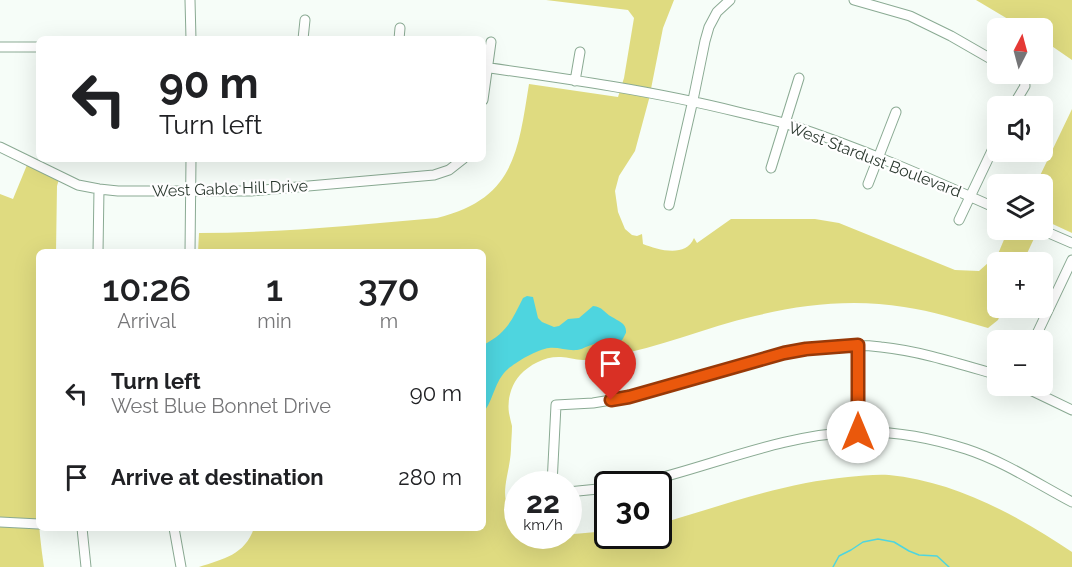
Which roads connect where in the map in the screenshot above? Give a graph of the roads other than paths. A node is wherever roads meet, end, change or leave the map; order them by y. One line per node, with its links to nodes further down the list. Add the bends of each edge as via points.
1 (190, 0): 6 (street)
2 (730, 0): 18 (street, via 709,27)
3 (854, 0): 13 (street, via 917,20)
4 (305, 20): 7 (street)
5 (400, 28): 8 (street)
6 (191, 36)
7 (303, 36)
8 (399, 36)
9 (491, 42): 14 (street)
10 (0, 47): 11 (street)
11 (36, 47)
12 (580, 52): 17 (street)
13 (987, 57)
14 (486, 63)
15 (486, 67): 17 (street, West Stardust Boulevard)
16 (799, 78): 20 (street)
17 (575, 81): 18 (street, West Stardust Boulevard)
18 (693, 100): 20 (street, West Stardust Boulevard); 32 (street)
19 (896, 112): 22 (street)
20 (784, 124): 22 (street, West Stardust Boulevard); 26 (street)
21 (0, 147): 28 (street, West Gable Hill Drive, via 78,185)
22 (879, 157): 27 (street); 30 (street, West Stardust Boulevard)
23 (191, 162): 29 (street)
24 (459, 162): 29 (street, West Gable Hill Drive, via 434,175)
25 (987, 162): 30 (street)
26 (771, 168)
27 (868, 184)
28 (99, 189): 29 (street, West Gable Hill Drive); 36 (street)
29 (191, 191): 37 (street)
30 (971, 197): 31 (street, West Stardust Boulevard); 33 (street)
31 (987, 204)
32 (669, 205)
33 (959, 220)
34 (1053, 235): 35 (street)
35 (1072, 243)
36 (98, 249)
37 (190, 249)
38 (1072, 260): 39 (street)
39 (1039, 330)
40 (858, 345): 41 (street, via 910,352); 44 (street); 45 (street, via 784,353 629,397 556,405)
41 (987, 372)
42 (1043, 396): 43 (street)
43 (1072, 410)
44 (858, 432): 46 (street, via 782,443); 47 (street, via 913,435 968,449)
45 (553, 471)
46 (672, 476)
47 (1072, 502)
48 (0, 522): 49 (street)
49 (36, 524)
50 (82, 531): 52 (street)
51 (175, 531): 53 (street)
52 (86, 567)
53 (181, 567)

